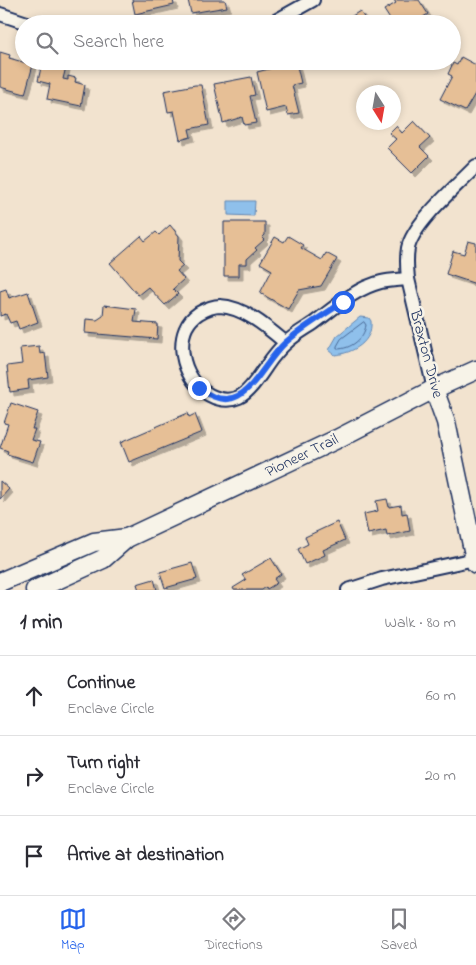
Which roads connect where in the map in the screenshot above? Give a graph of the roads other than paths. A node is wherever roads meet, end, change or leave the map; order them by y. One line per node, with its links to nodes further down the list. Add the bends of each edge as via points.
1 (313, 0): 3 (street)
2 (0, 14): 4 (street)
3 (286, 15)
4 (15, 19)
5 (476, 166): 6 (street, Braxton Drive, via 415,232 408,247)
6 (408, 279): 7 (street, via 382,281 362,289); 9 (street, Braxton Drive)
7 (286, 343): 7 (street, via 249,390 229,399 208,395 199,388 186,368 182,354 186,327 206,309 219,306 247,315)
8 (476, 370): 9 (main road, Pioneer Trail)
9 (434, 389): 10 (main road, Pioneer Trail, via 329,443); 11 (main road, Braxton Drive, via 446,422)
10 (127, 538): 12 (main road, Pioneer Trail, via 94,542); 13 (main road, Pioneer Trail, via 103,559)
11 (476, 561): 14 (street, via 382,579)
12 (0, 582)
13 (35, 590)
14 (348, 590)

